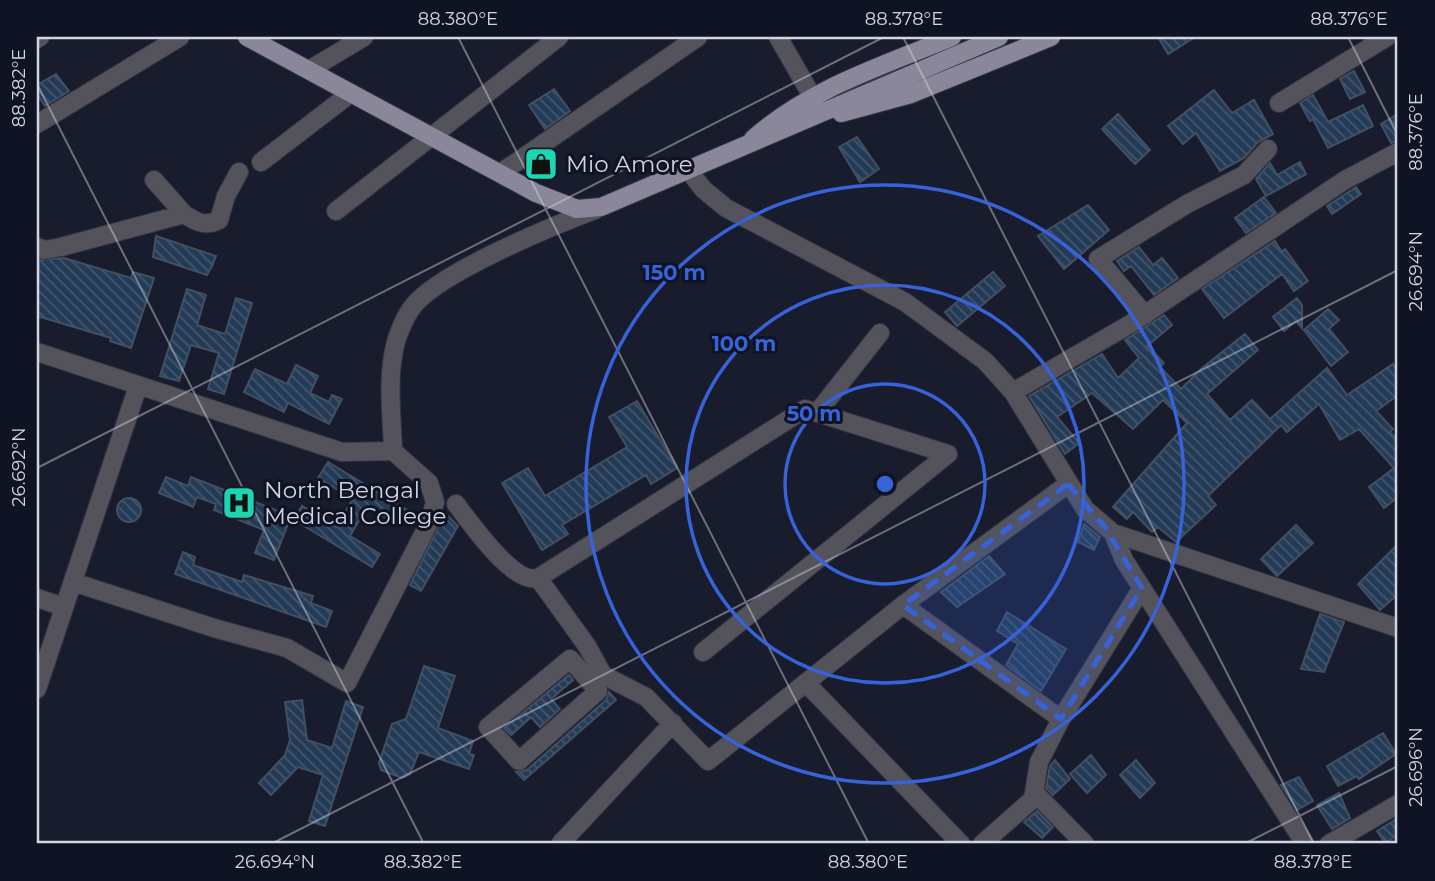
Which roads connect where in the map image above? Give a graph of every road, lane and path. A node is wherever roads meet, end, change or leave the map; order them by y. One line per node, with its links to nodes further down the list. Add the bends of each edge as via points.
1 (180, 37): 16 (street)
2 (247, 37): 11 (main road)
3 (364, 37): 11 (street)
4 (559, 37): 17 (street)
5 (698, 37): 23 (street)
6 (779, 37): 13 (street)
7 (952, 37): 13 (main road)
8 (999, 37): 15 (main road)
9 (1051, 37): 15 (main road, via 911,94 849,113)
10 (1387, 37): 14 (street)
11 (309, 70): 12 (main road)
12 (351, 93): 17 (main road); 21 (street)
13 (811, 96): 18 (main road, via 778,116)
14 (1279, 103)
15 (827, 112): 18 (main road)
16 (37, 124)
17 (430, 136): 23 (main road); 27 (street)
18 (743, 148): 24 (main road)
19 (1268, 149): 30 (street, via 1244,175 1098,259)
20 (1398, 152): 30 (street, via 1345,180)
21 (261, 162)
22 (239, 172): 28 (street, via 219,219 197,223)
23 (502, 172): 26 (main road, via 559,204 577,209)
24 (690, 172): 26 (main road); 34 (street, via 726,208 912,306 985,361)
25 (154, 180): 28 (street)
26 (601, 207): 36 (street, via 453,275 414,305 398,337 390,371)
27 (336, 211)
28 (184, 214): 29 (street, via 61,247)
29 (37, 247)
30 (1144, 315): 34 (street)
31 (880, 332): 35 (street)
32 (37, 352): 33 (street)
33 (138, 386): 36 (street, via 342,452); 41 (street)
34 (1013, 392): 38 (street)
35 (817, 413): 40 (street, via 805,409); 47 (street, via 948,454)
36 (393, 451): 37 (street)
37 (426, 477): 40 (street, via 504,561 523,576); 41 (street, via 435,502 430,521 347,683 288,648)
38 (1068, 484): 39 (street, via 1085,509); 44 (street)
39 (1113, 533): 42 (street); 46 (street)
40 (538, 578): 48 (street, via 587,646)
41 (73, 582): 45 (street)
42 (1142, 588): 51 (street); 59 (street)
43 (37, 598): 45 (street)
44 (903, 605): 49 (street); 51 (street)
45 (64, 607): 50 (street)
46 (1398, 628)
47 (703, 652)
48 (598, 680): 48 (street, via 598,691 519,761 488,727 570,659); 52 (street, via 640,692)
49 (807, 684): 52 (street, via 708,761); 56 (street)
50 (37, 689)
51 (1061, 719): 53 (street, via 1038,762)
52 (673, 723): 55 (street)
53 (1036, 794): 57 (street); 58 (street)
54 (1398, 804): 60 (street)
55 (561, 843)
56 (961, 844)
57 (982, 844)
58 (1085, 844)
59 (1305, 844)
60 (1329, 844)

